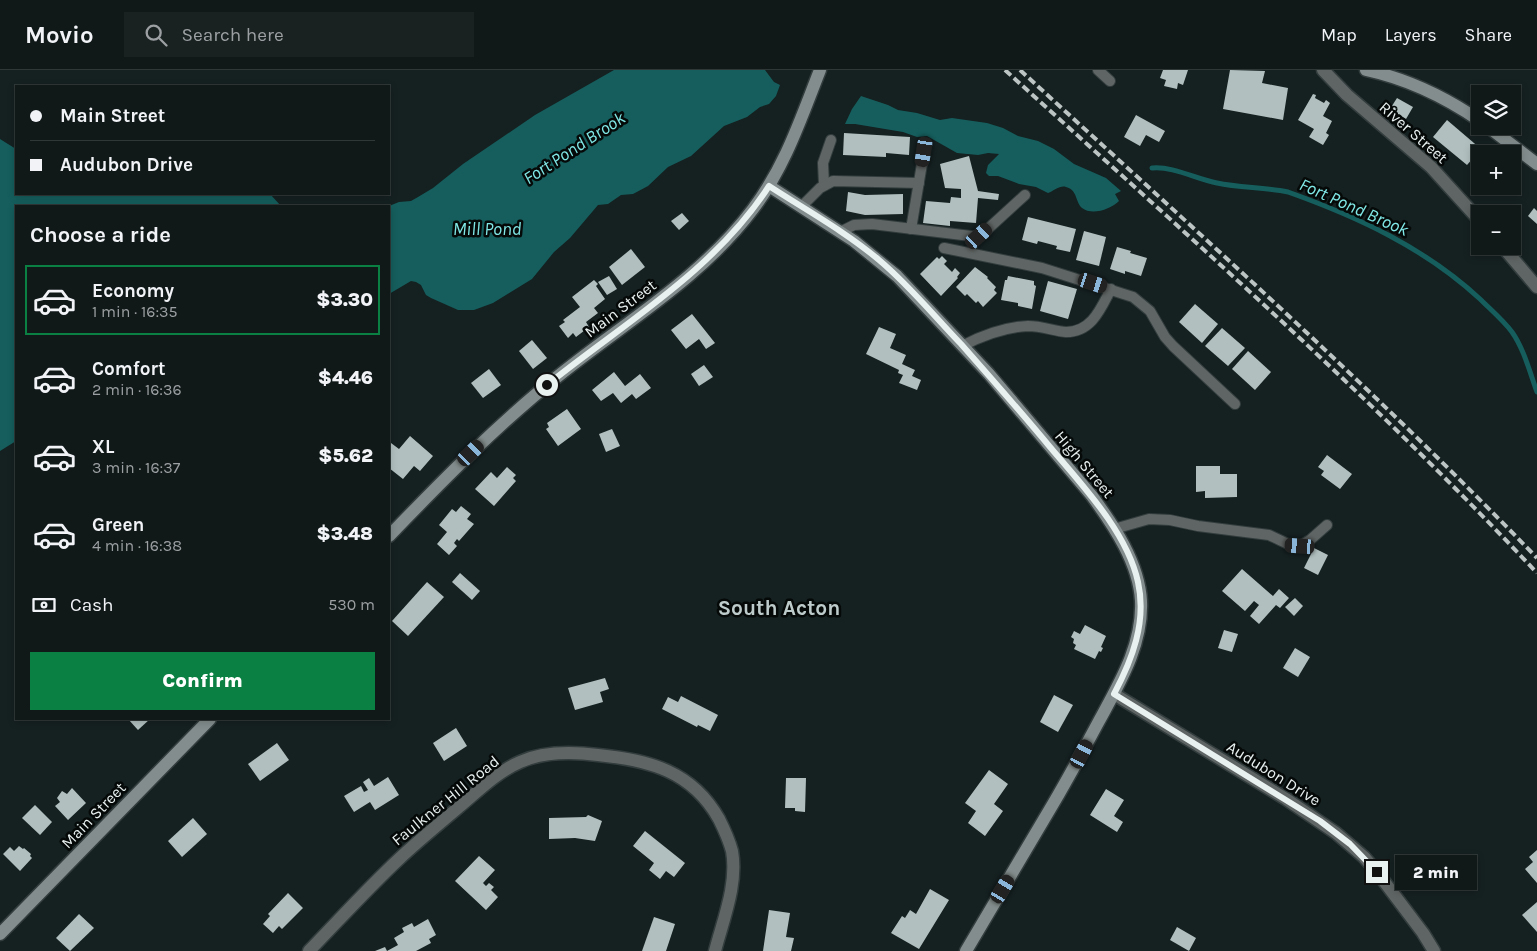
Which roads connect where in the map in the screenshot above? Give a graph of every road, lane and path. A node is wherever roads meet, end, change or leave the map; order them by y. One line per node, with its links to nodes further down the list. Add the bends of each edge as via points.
1 (820, 70): 13 (street, Main Street, via 786,156)
2 (1098, 70): 5 (lane)
3 (1323, 70): 16 (street, River Street, via 1347,95 1419,155)
4 (1366, 70): 6 (street, via 1424,89)
5 (1110, 82)
6 (1471, 115)
7 (1499, 135): 10 (street)
8 (831, 140): 12 (lane, via 823,162)
9 (924, 152): 11 (lane)
10 (1537, 164)
11 (919, 183): 12 (lane, via 841,180); 17 (lane)
12 (824, 185): 15 (lane)
13 (769, 186): 15 (street, High Street); 27 (street, Main Street, via 741,224 701,266 535,395 471,453)
14 (1025, 195): 17 (lane, via 979,236)
15 (801, 207): 18 (street, High Street)
16 (1471, 211)
17 (911, 229): 18 (lane, via 860,225)
18 (840, 232): 23 (street, High Street, via 893,272)
19 (944, 248): 22 (lane, via 1042,268)
20 (1510, 255): 21 (street)
21 (1537, 287)
22 (1111, 289): 23 (lane, via 1096,317 1077,330 1013,327); 24 (lane, via 1146,306 1173,346)
23 (962, 346): 26 (street, High Street, via 1092,496)
24 (1235, 404)
25 (1327, 525): 26 (lane, via 1300,546 1269,535 1170,520 1149,519)
26 (1114, 529): 28 (street, High Street, via 1135,573 1141,602 1131,658)
27 (390, 535)
28 (1114, 694): 33 (street, High Street); 34 (street, Audubon Drive, via 1336,833 1377,872)
29 (209, 720): 30 (street, Main Street)
30 (0, 934)
31 (309, 951): 32 (street, Faulkner Hill Road, via 399,859 499,774 520,762 561,753 626,758 661,767 681,777 713,808 732,851 733,874)
32 (715, 951)
33 (966, 951)
34 (1434, 951)

